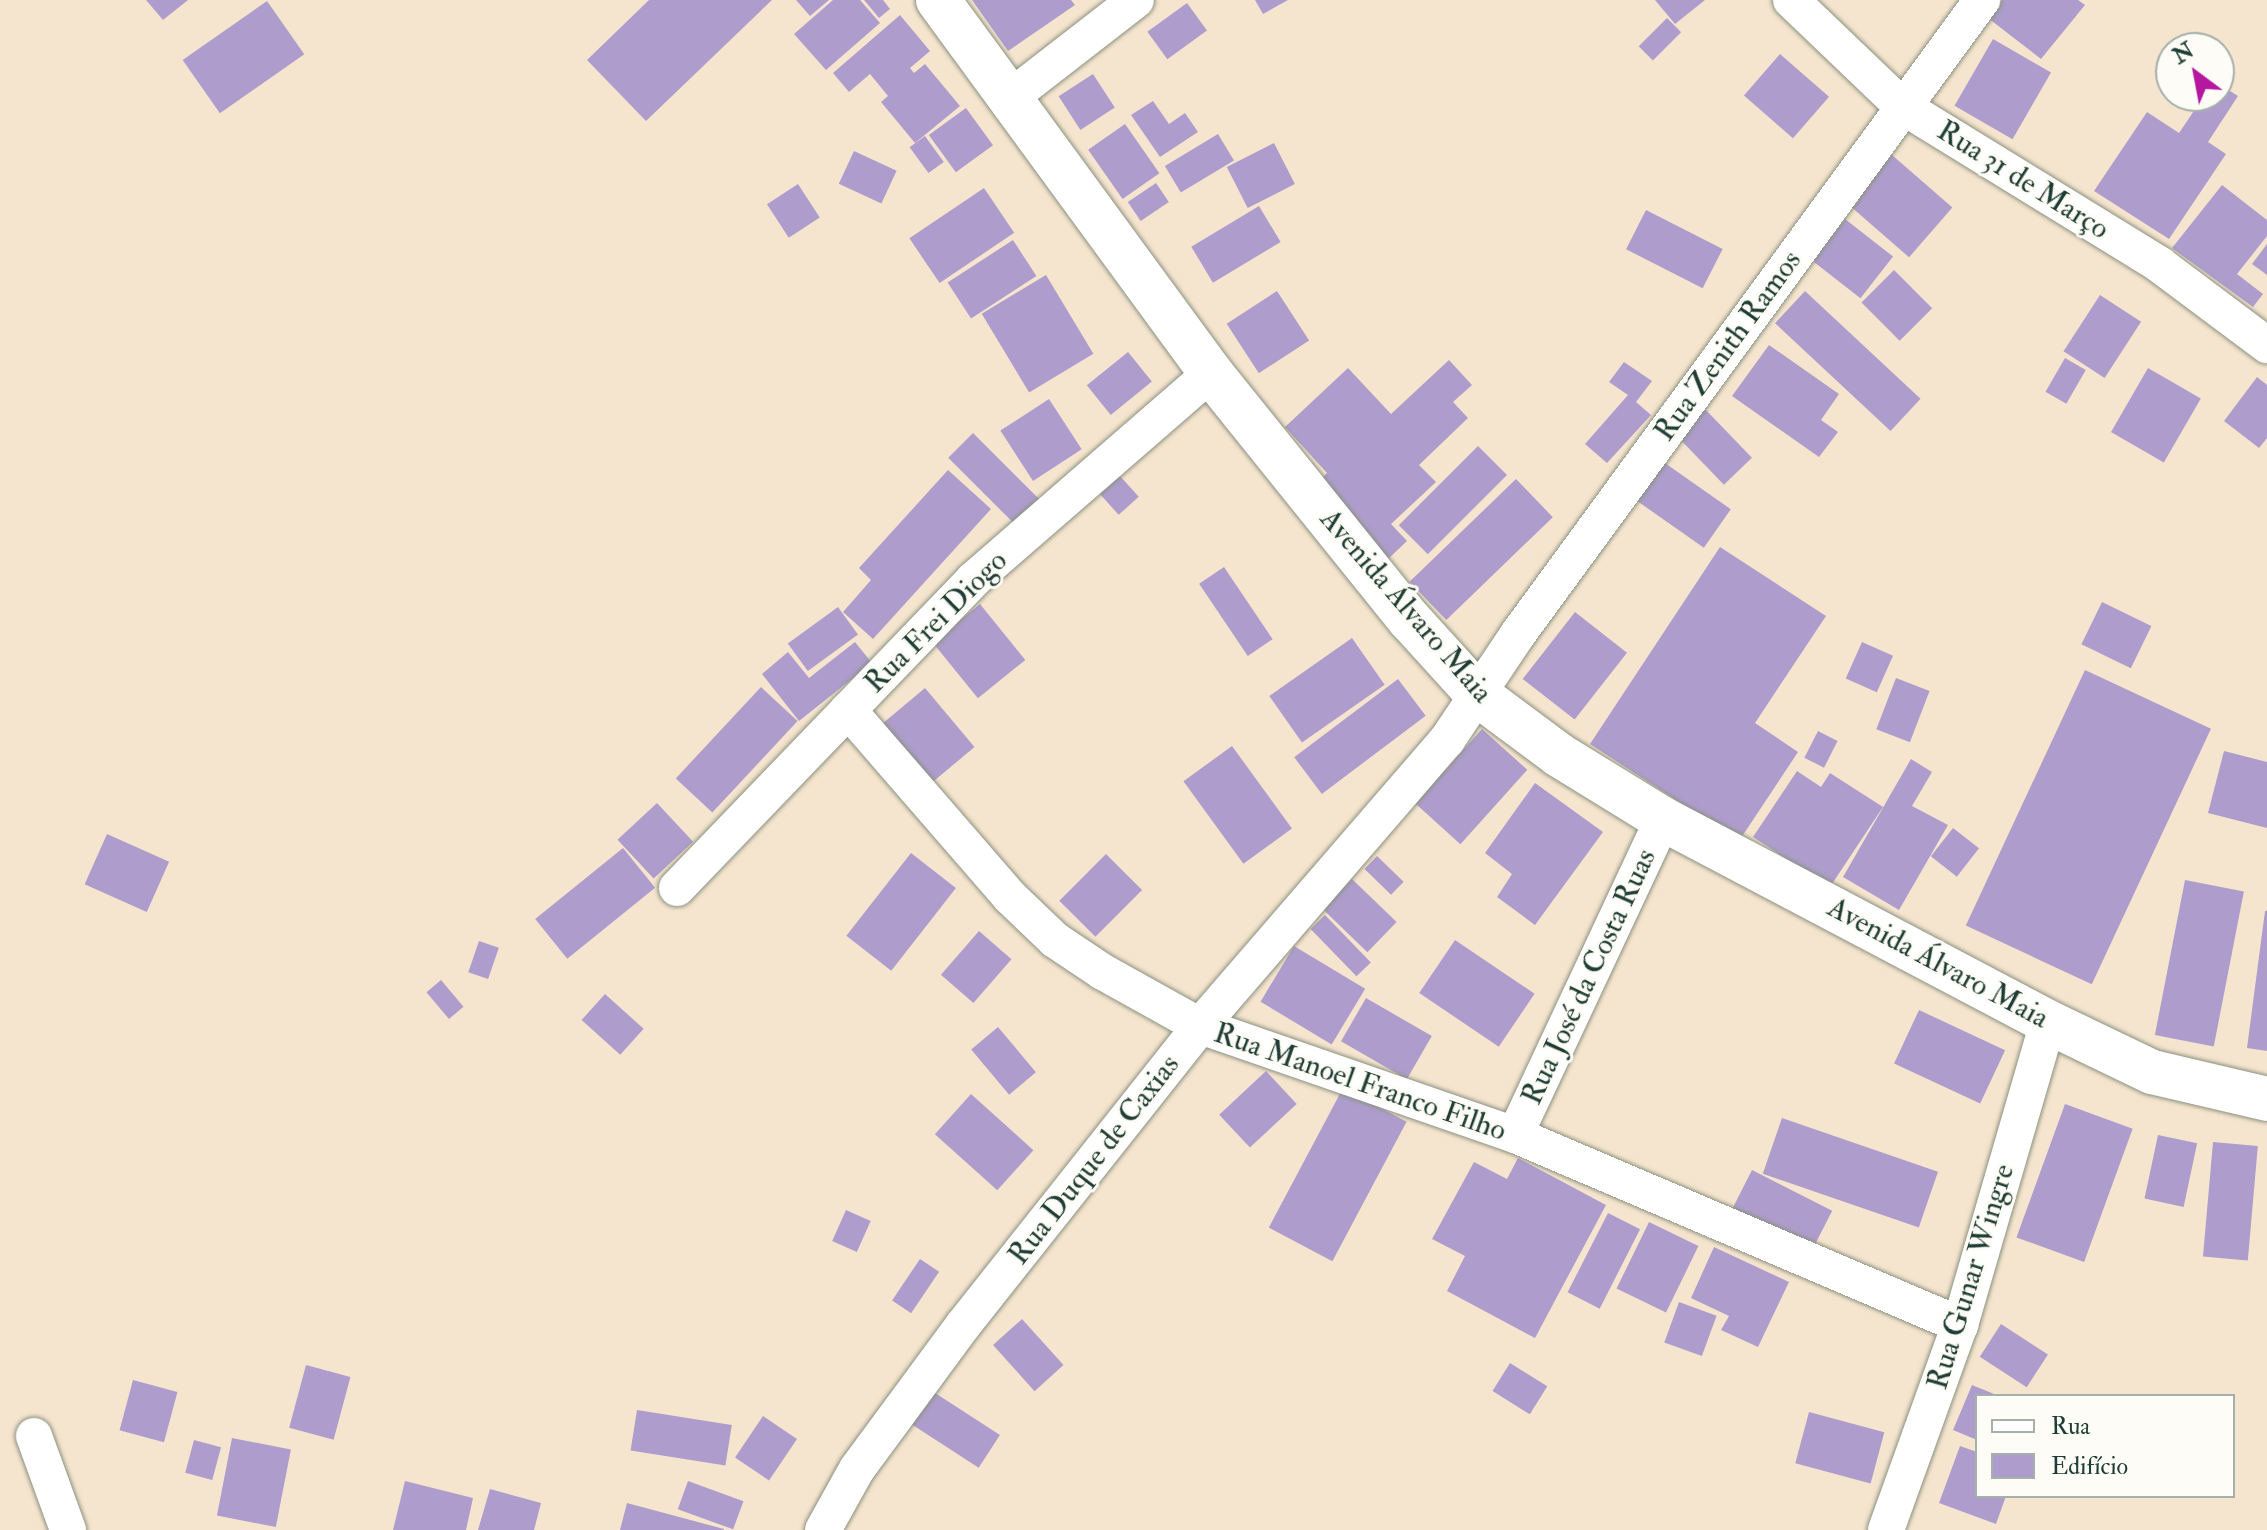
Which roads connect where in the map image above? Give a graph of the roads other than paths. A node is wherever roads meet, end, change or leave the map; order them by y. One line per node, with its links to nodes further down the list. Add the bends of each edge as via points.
1 (938, 0): 5 (street, Avenida Álvaro Maia)
2 (1136, 0): 5 (street)
3 (1791, 0): 6 (street, Rua 31 de Março)
4 (1982, 0): 6 (street, Rua Zenith Ramos)
5 (1007, 100): 8 (street, Avenida Álvaro Maia)
6 (1902, 106): 7 (street, Rua 31 de Março, via 2160,265); 9 (street, Rua Zenith Ramos)
7 (2267, 345)
8 (1211, 373): 9 (street, Avenida Álvaro Maia, via 1409,619); 10 (street, Rua Frei Diogo, via 973,580)
9 (1477, 694): 11 (street, Avenida Álvaro Maia, via 1559,755); 14 (street, Rua Duque de Caxias, via 1447,740)
10 (848, 710): 12 (street, Rua Frei Diogo); 14 (street, Rua Manoel Franco Filho, via 1009,896 1055,940)
11 (1663, 819): 13 (street, Avenida Álvaro Maia); 16 (street, Rua José da Costa Ruas)
12 (677, 888)
13 (2048, 1022): 15 (street, Avenida Álvaro Maia, via 2152,1072); 17 (street, Rua Gunar Wingre)
14 (1200, 1026): 16 (street, Rua Manoel Franco Filho); 20 (street, Rua Duque de Caxias, via 964,1324 857,1469)
15 (2267, 1099)
16 (1515, 1135): 17 (street, Rua Manoel Franco Filho)
17 (1960, 1325): 21 (street, Rua Gunar Wingre)
18 (34, 1436): 19 (street)
19 (68, 1530)
20 (823, 1530)
21 (1886, 1530)

